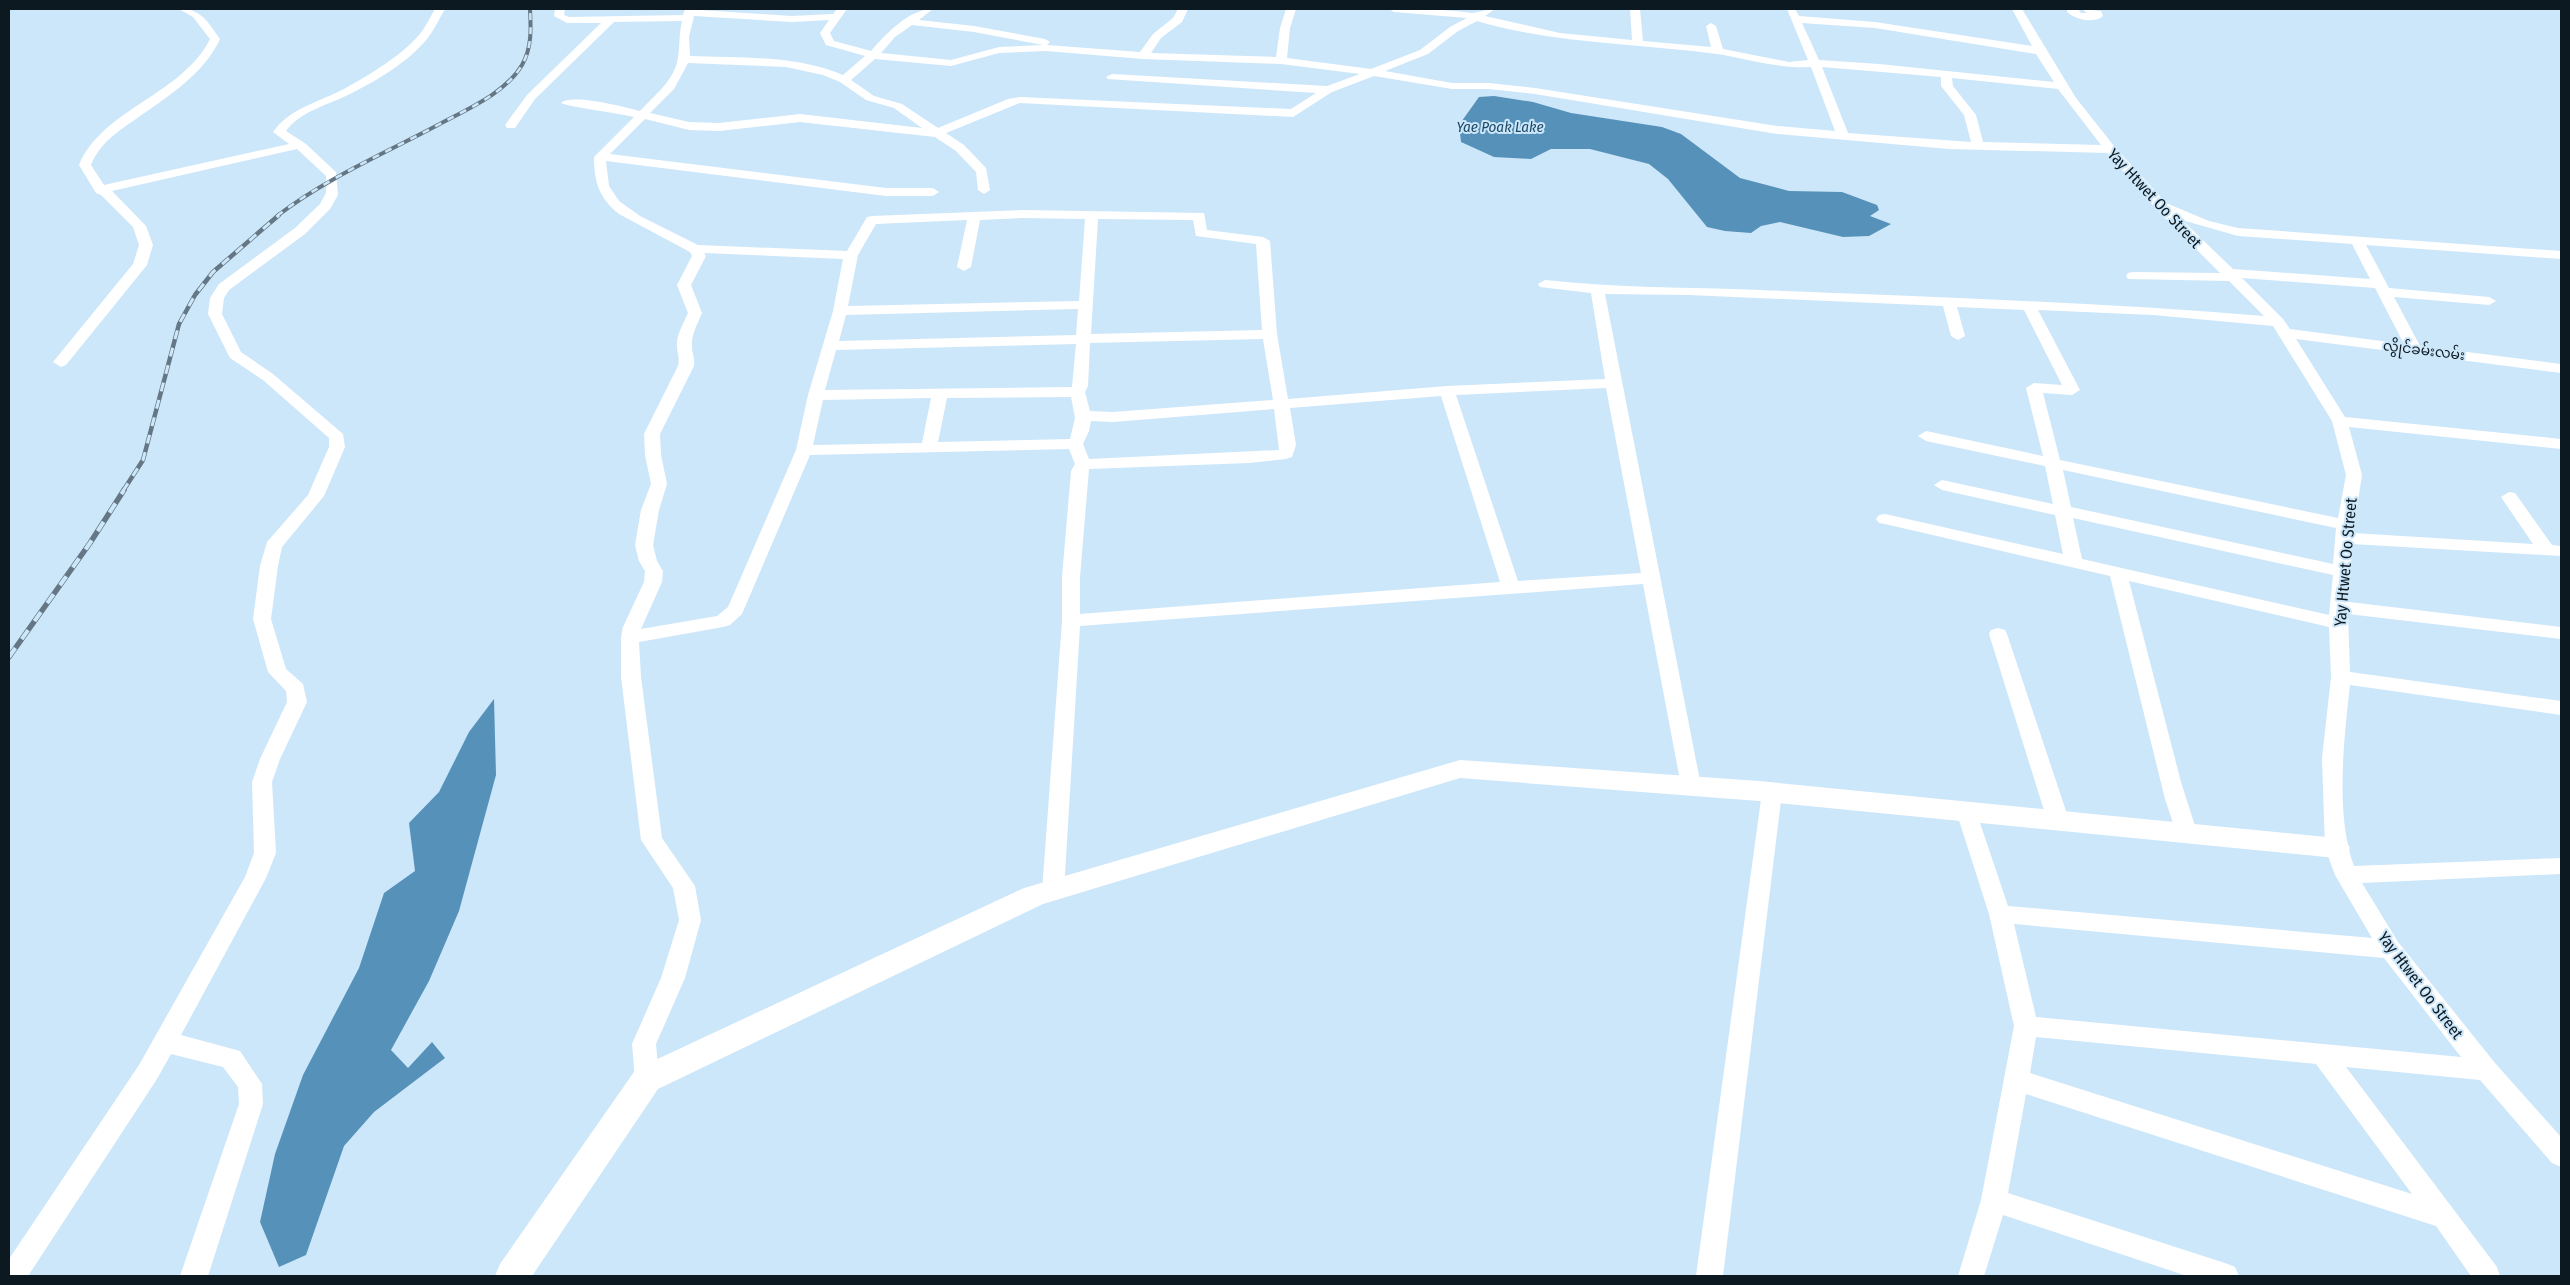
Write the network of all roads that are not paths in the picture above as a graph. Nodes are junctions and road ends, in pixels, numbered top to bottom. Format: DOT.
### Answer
graph roads {
  1 [pos="184,9"];
  2 [pos="440,9"];
  3 [pos="560,9"];
  4 [pos="928,9"];
  5 [pos="1183,9"];
  6 [pos="1291,9"];
  7 [pos="1394,9"];
  8 [pos="1490,9"];
  9 [pos="1636,9"];
  10 [pos="2017,9"];
  11 [pos="2073,9"];
  12 [pos="2087,9"];
  13 [pos="689,13"];
  14 [pos="839,13"];
  15 [pos="609,14"];
  16 [pos="1793,14"];
  17 [pos="1475,18"];
  18 [pos="910,22"];
  19 [pos="1711,26"];
  20 [pos="1638,43"];
  21 [pos="1046,48"];
  22 [pos="1718,51"];
  23 [pos="2040,51"];
  24 [pos="873,55"];
  25 [pos="1142,56"];
  26 [pos="684,59"];
  27 [pos="1281,61"];
  28 [pos="1816,63"];
  29 [pos="1370,73"];
  30 [pos="1946,74"];
  31 [pos="1112,77"];
  32 [pos="844,80"];
  33 [pos="2061,86"];
  34 [pos="1328,90"];
  35 [pos="567,103"];
  36 [pos="643,115"];
  37 [pos="511,124"];
  38 [pos="936,133"];
  39 [pos="1843,136"];
  40 [pos="299,146"];
  41 [pos="1978,146"];
  42 [pos="2110,150"];
  43 [pos="600,157"];
  44 [pos="101,190"];
  45 [pos="984,190"];
  46 [pos="933,192"];
  47 [pos="2161,206"];
  48 [pos="1092,216"];
  49 [pos="974,217"];
  50 [pos="2357,240"];
  51 [pos="695,249"];
  52 [pos="851,255"];
  53 [pos="2561,255"];
  54 [pos="964,267"];
  55 [pos="2228,275"];
  56 [pos="2133,276"];
  57 [pos="1545,284"];
  58 [pos="2382,288"];
  59 [pos="1598,290"];
  60 [pos="2489,301"];
  61 [pos="1949,302"];
  62 [pos="1084,305"];
  63 [pos="2029,306"];
  64 [pos="840,311"];
  65 [pos="2282,328"];
  66 [pos="1270,334"];
  67 [pos="1958,336"];
  68 [pos="1083,340"];
  69 [pos="831,346"];
  70 [pos="2414,348"];
  71 [pos="61,362"];
  72 [pos="2561,369"];
  73 [pos="1613,383"];
  74 [pos="1447,391"];
  75 [pos="1077,392"];
  76 [pos="940,393"];
  77 [pos="816,396"];
  78 [pos="1282,403"];
  79 [pos="1084,416"];
  80 [pos="2340,421"];
  81 [pos="1926,436"];
  82 [pos="1075,444"];
  83 [pos="2561,444"];
  84 [pos="929,447"];
  85 [pos="804,450"];
  86 [pos="2053,463"];
  87 [pos="1083,464"];
  88 [pos="1942,485"];
  89 [pos="2509,497"];
  90 [pos="2064,511"];
  91 [pos="1885,519"];
  92 [pos="2344,532"];
  93 [pos="2553,550"];
  94 [pos="2074,563"];
  95 [pos="2342,571"];
  96 [pos="2118,572"];
  97 [pos="1651,578"];
  98 [pos="1511,587"];
  99 [pos="2339,615"];
  100 [pos="1071,621"];
  101 [pos="2561,633"];
  102 [pos="1998,634"];
  103 [pos="630,637"];
  104 [pos="2341,677"];
  105 [pos="2561,708"];
  106 [pos="1691,786"];
  107 [pos="1772,792"];
  108 [pos="1966,811"];
  109 [pos="2058,820"];
  110 [pos="2186,832"];
  111 [pos="2336,848"];
  112 [pos="2561,866"];
  113 [pos="2346,875"];
  114 [pos="1053,890"];
  115 [pos="2000,914"];
  116 [pos="2390,949"];
  117 [pos="2026,1026"];
  118 [pos="165,1042"];
  119 [pos="2322,1054"];
  120 [pos="2486,1070"];
  121 [pos="647,1079"];
  122 [pos="2017,1080"];
  123 [pos="2561,1155"];
  124 [pos="1994,1200"];
  125 [pos="2445,1217"];
  126 [pos="13,1276"];
  127 [pos="194,1276"];
  128 [pos="512,1276"];
  129 [pos="1709,1276"];
  130 [pos="1971,1276"];
  131 [pos="2225,1276"];
  132 [pos="2487,1276"];
  1 -- 44 [label="street"];
  2 -- 40 [label="street"];
  3 -- 15 [label="street"];
  4 -- 18 [label="street"];
  5 -- 25 [label="street"];
  6 -- 27 [label="street"];
  7 -- 17 [label="street"];
  8 -- 17 [label="street"];
  9 -- 20 [label="street"];
  10 -- 23 [label="street, Yay Htwet Oo Street"];
  11 -- 12 [label="street"];
  13 -- 14 [label="street"];
  13 -- 15 [label="street"];
  13 -- 26 [label="street"];
  14 -- 24 [label="street"];
  15 -- 37 [label="street"];
  16 -- 23 [label="street"];
  16 -- 28 [label="street"];
  17 -- 20 [label="street"];
  17 -- 29 [label="street"];
  18 -- 21 [label="street"];
  18 -- 24 [label="street"];
  19 -- 22 [label="street"];
  20 -- 22 [label="street"];
  21 -- 24 [label="street"];
  21 -- 25 [label="street"];
  22 -- 28 [label="street"];
  23 -- 33 [label="street, Yay Htwet Oo Street"];
  24 -- 32 [label="street"];
  25 -- 27 [label="street"];
  26 -- 32 [label="street"];
  26 -- 36 [label="street"];
  27 -- 29 [label="street"];
  28 -- 30 [label="street"];
  28 -- 39 [label="street"];
  29 -- 34 [label="street"];
  29 -- 39 [label="street"];
  30 -- 33 [label="street"];
  30 -- 41 [label="street"];
  31 -- 34 [label="street"];
  32 -- 38 [label="street"];
  33 -- 42 [label="street, Yay Htwet Oo Street"];
  34 -- 38 [label="street"];
  35 -- 36 [label="street"];
  36 -- 38 [label="street"];
  36 -- 43 [label="street"];
  38 -- 45 [label="street"];
  39 -- 41 [label="street"];
  40 -- 44 [label="street"];
  40 -- 118 [label="street"];
  41 -- 42 [label="street"];
  42 -- 47 [label="street, Yay Htwet Oo Street"];
  43 -- 46 [label="street"];
  43 -- 51 [label="street"];
  44 -- 71 [label="street"];
  47 -- 50 [label="street"];
  47 -- 55 [label="street, Yay Htwet Oo Street"];
  48 -- 49 [label="street"];
  48 -- 62 [label="street"];
  48 -- 66 [label="street"];
  49 -- 52 [label="street"];
  49 -- 54 [label="street"];
  50 -- 53 [label="street"];
  50 -- 58 [label="street"];
  51 -- 52 [label="street"];
  51 -- 103 [label="street"];
  52 -- 64 [label="street"];
  55 -- 56 [label="street"];
  55 -- 58 [label="street"];
  55 -- 65 [label="street, Yay Htwet Oo Street"];
  57 -- 59 [label="street, လွိုင်ခမ်းလမ်း"];
  58 -- 60 [label="street"];
  58 -- 70 [label="street"];
  59 -- 61 [label="street, လွိုင်ခမ်းလမ်း"];
  59 -- 73 [label="street"];
  61 -- 63 [label="street, လွိုင်ခမ်းလမ်း"];
  61 -- 67 [label="street"];
  62 -- 64 [label="street"];
  62 -- 68 [label="street"];
  63 -- 65 [label="street, လွိုင်ခမ်းလမ်း"];
  63 -- 86 [label="street"];
  64 -- 69 [label="street"];
  65 -- 70 [label="street, လွိုင်ခမ်းလမ်း"];
  65 -- 80 [label="street, Yay Htwet Oo Street"];
  66 -- 68 [label="street"];
  66 -- 78 [label="street"];
  68 -- 69 [label="street"];
  68 -- 75 [label="street"];
  69 -- 77 [label="street"];
  70 -- 72 [label="street, လွိုင်ခမ်းလမ်း"];
  73 -- 74 [label="street"];
  73 -- 97 [label="street"];
  74 -- 78 [label="street"];
  74 -- 98 [label="street"];
  75 -- 76 [label="street"];
  75 -- 79 [label="street"];
  76 -- 77 [label="street"];
  76 -- 84 [label="street"];
  77 -- 85 [label="street"];
  78 -- 79 [label="street"];
  78 -- 87 [label="street"];
  79 -- 82 [label="street"];
  80 -- 83 [label="street"];
  80 -- 92 [label="street, Yay Htwet Oo Street"];
  81 -- 86 [label="street"];
  82 -- 84 [label="street"];
  82 -- 87 [label="street"];
  84 -- 85 [label="street"];
  85 -- 103 [label="street"];
  86 -- 90 [label="street"];
  86 -- 92 [label="street"];
  87 -- 100 [label="street"];
  88 -- 90 [label="street"];
  89 -- 93 [label="street"];
  90 -- 94 [label="street"];
  90 -- 95 [label="street"];
  91 -- 94 [label="street"];
  92 -- 93 [label="street"];
  92 -- 95 [label="street, Yay Htwet Oo Street"];
  94 -- 96 [label="street"];
  95 -- 99 [label="street, Yay Htwet Oo Street"];
  96 -- 99 [label="street"];
  96 -- 110 [label="street"];
  97 -- 98 [label="street"];
  97 -- 106 [label="street"];
  98 -- 100 [label="street"];
  99 -- 101 [label="street"];
  99 -- 104 [label="street, Yay Htwet Oo Street"];
  100 -- 114 [label="street"];
  102 -- 109 [label="street"];
  103 -- 121 [label="street"];
  104 -- 105 [label="street"];
  104 -- 111 [label="street, Yay Htwet Oo Street"];
  106 -- 107 [label="street"];
  106 -- 114 [label="street"];
  107 -- 108 [label="street"];
  107 -- 129 [label="street"];
  108 -- 109 [label="street"];
  108 -- 115 [label="street"];
  109 -- 110 [label="street"];
  110 -- 111 [label="street"];
  111 -- 113 [label="street, Yay Htwet Oo Street"];
  112 -- 113 [label="street"];
  113 -- 116 [label="street, Yay Htwet Oo Street"];
  114 -- 121 [label="street"];
  115 -- 116 [label="street"];
  115 -- 117 [label="street"];
  116 -- 120 [label="street, Yay Htwet Oo Street"];
  117 -- 119 [label="street"];
  117 -- 122 [label="street"];
  118 -- 126 [label="street"];
  118 -- 127 [label="street"];
  119 -- 120 [label="street"];
  119 -- 125 [label="street"];
  120 -- 123 [label="street, Yay Htwet Oo Street"];
  121 -- 128 [label="street"];
  122 -- 124 [label="street"];
  122 -- 125 [label="street"];
  124 -- 130 [label="street"];
  124 -- 131 [label="street"];
  125 -- 132 [label="street"];
}
